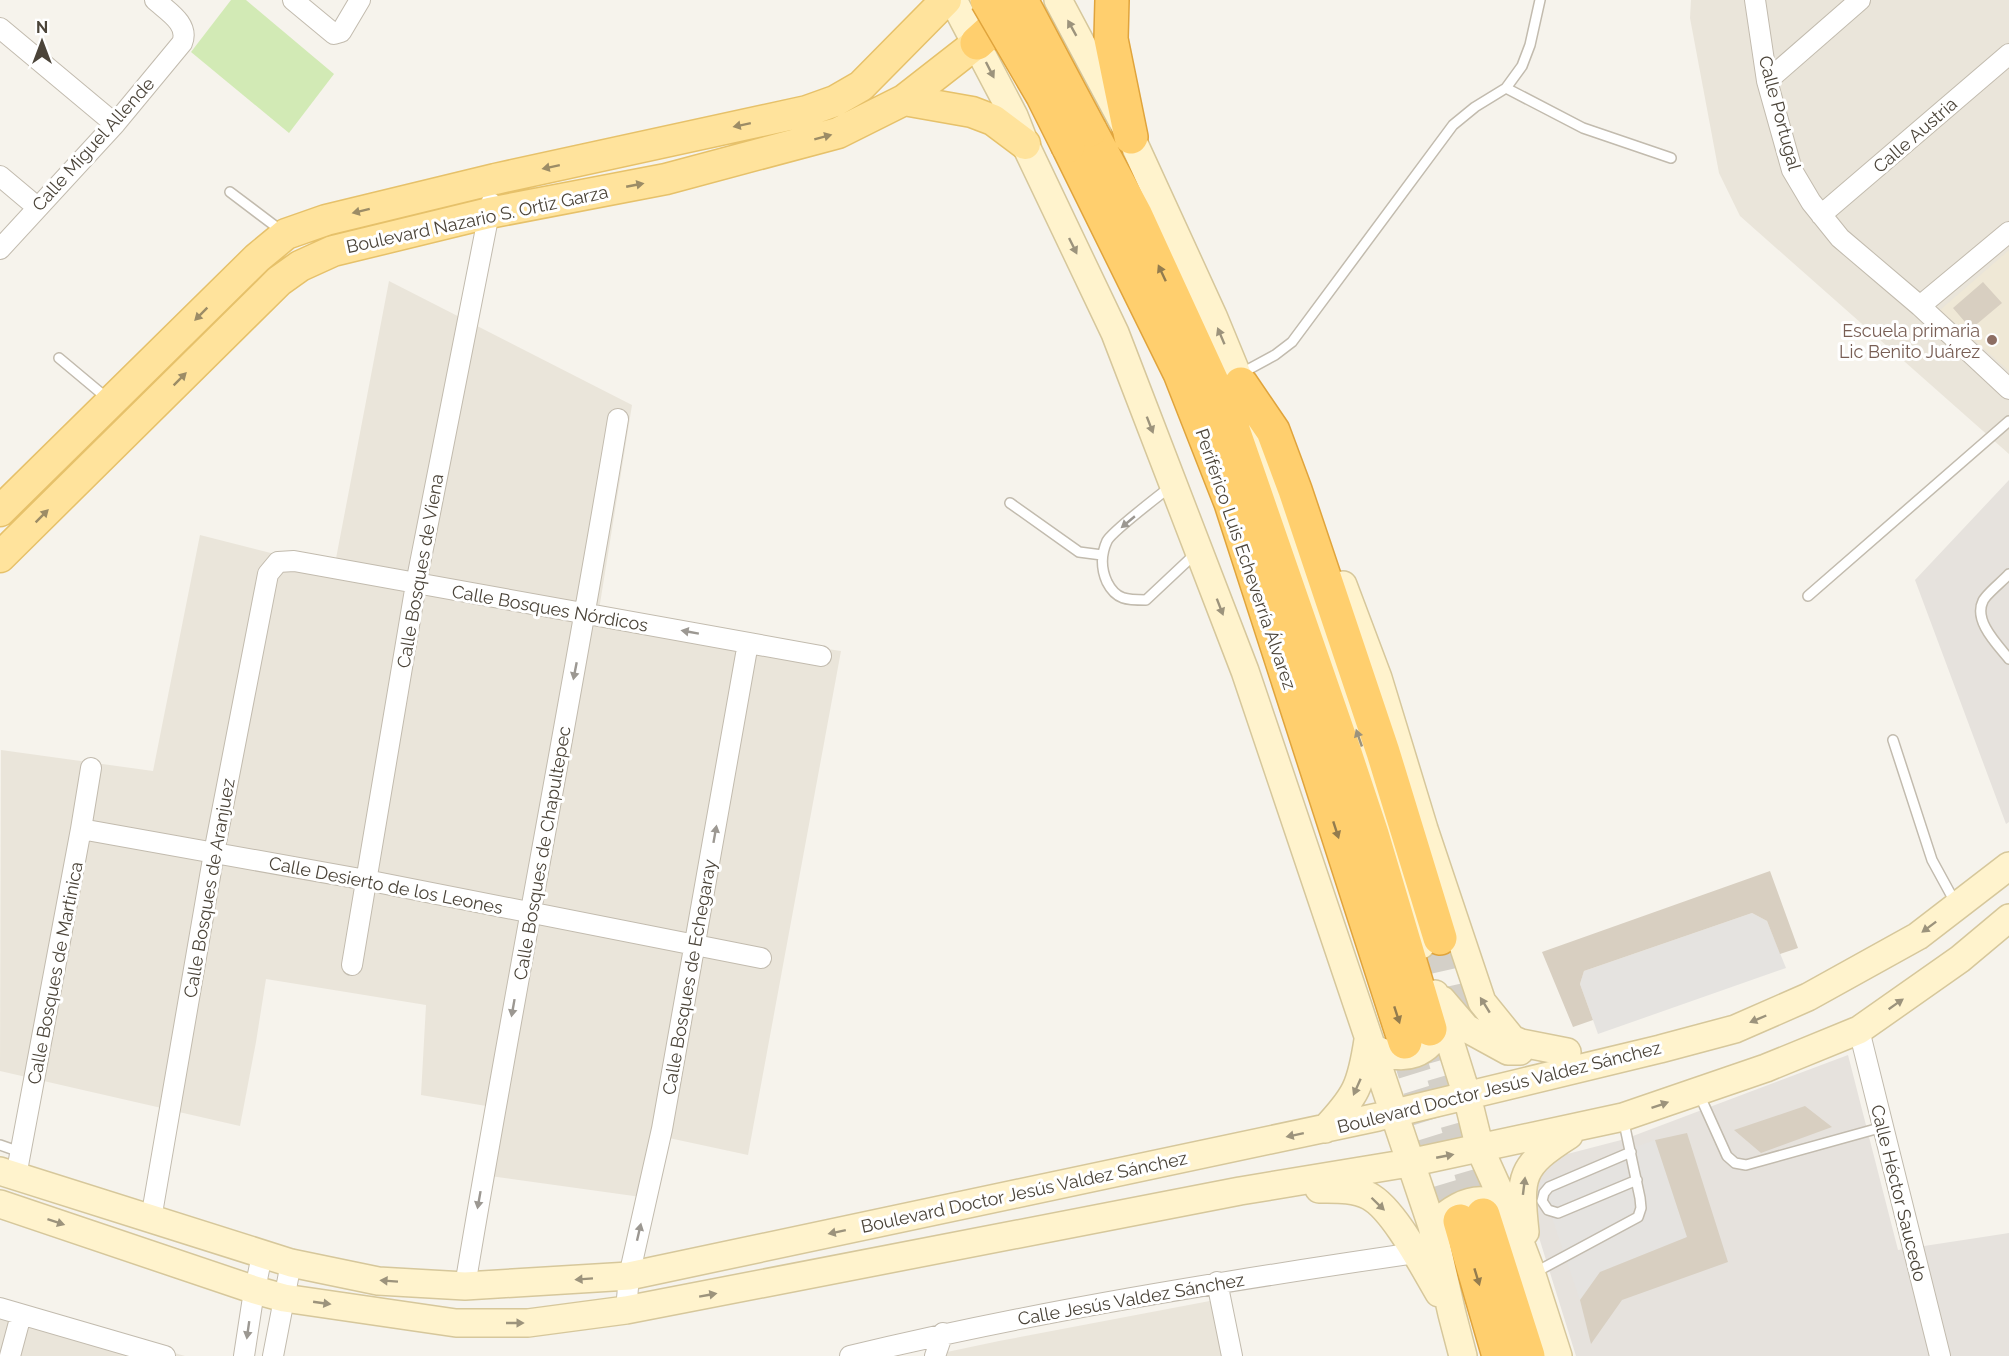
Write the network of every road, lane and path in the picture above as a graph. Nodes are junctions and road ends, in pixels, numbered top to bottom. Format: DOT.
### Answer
graph roads {
  1 [pos="156,0"];
  2 [pos="293,0"];
  3 [pos="360,0"];
  4 [pos="913,0"];
  5 [pos="946,0"];
  6 [pos="953,0"];
  7 [pos="987,0"];
  8 [pos="1023,0"];
  9 [pos="1058,0"];
  10 [pos="1112,0"];
  11 [pos="1540,0"];
  12 [pos="1755,0"];
  13 [pos="1860,0"];
  14 [pos="0,28"];
  15 [pos="977,44"];
  16 [pos="2009,54"];
  17 [pos="889,58"];
  18 [pos="1098,73"];
  19 [pos="1767,81"];
  20 [pos="1506,88"];
  21 [pos="904,100"];
  22 [pos="1028,115"];
  23 [pos="115,124"];
  24 [pos="1131,137"];
  25 [pos="1079,138"];
  26 [pos="1025,144"];
  27 [pos="1671,158"];
  28 [pos="0,176"];
  29 [pos="495,179"];
  30 [pos="230,192"];
  31 [pos="37,207"];
  32 [pos="489,213"];
  33 [pos="1821,215"];
  34 [pos="2009,232"];
  35 [pos="286,234"];
  36 [pos="0,249"];
  37 [pos="1920,306"];
  38 [pos="59,358"];
  39 [pos="1239,379"];
  40 [pos="2009,389"];
  41 [pos="112,403"];
  42 [pos="618,419"];
  43 [pos="1230,421"];
  44 [pos="2009,421"];
  45 [pos="1277,441"];
  46 [pos="1173,484"];
  47 [pos="1010,503"];
  48 [pos="0,511"];
  49 [pos="3,550"];
  50 [pos="1199,551"];
  51 [pos="1102,555"];
  52 [pos="278,562"];
  53 [pos="2009,574"];
  54 [pos="416,584"];
  55 [pos="1808,596"];
  56 [pos="586,614"];
  57 [pos="1316,614"];
  58 [pos="748,643"];
  59 [pos="821,656"];
  60 [pos="2009,659"];
  61 [pos="1893,740"];
  62 [pos="91,768"];
  63 [pos="1318,774"];
  64 [pos="81,829"];
  65 [pos="214,853"];
  66 [pos="2009,866"];
  67 [pos="366,880"];
  68 [pos="1957,906"];
  69 [pos="530,912"];
  70 [pos="2009,918"];
  71 [pos="1440,938"];
  72 [pos="696,945"];
  73 [pos="761,958"];
  74 [pos="352,965"];
  75 [pos="1434,990"];
  76 [pos="1859,1030"];
  77 [pos="1426,1031"];
  78 [pos="1371,1042"];
  79 [pos="1660,1049"];
  80 [pos="1567,1052"];
  81 [pos="1698,1092"];
  82 [pos="1467,1096"];
  83 [pos="1393,1114"];
  84 [pos="1623,1118"];
  85 [pos="1584,1126"];
  86 [pos="1883,1127"];
  87 [pos="1325,1129"];
  88 [pos="0,1145"];
  89 [pos="1480,1149"];
  90 [pos="1630,1152"];
  91 [pos="1409,1163"];
  92 [pos="12,1167"];
  93 [pos="1637,1180"];
  94 [pos="1240,1191"];
  95 [pos="0,1204"];
  96 [pos="1476,1217"];
  97 [pos="151,1219"];
  98 [pos="1415,1253"];
  99 [pos="262,1255"];
  100 [pos="291,1263"];
  101 [pos="1521,1272"];
  102 [pos="629,1276"];
  103 [pos="1217,1282"];
  104 [pos="465,1286"];
  105 [pos="255,1290"];
  106 [pos="284,1298"];
  107 [pos="0,1308"];
  108 [pos="626,1310"];
  109 [pos="1452,1314"];
  110 [pos="21,1315"];
  111 [pos="944,1333"];
  112 [pos="10,1356"];
  113 [pos="165,1356"];
  114 [pos="244,1356"];
  115 [pos="273,1356"];
  116 [pos="850,1356"];
  117 [pos="935,1356"];
  118 [pos="1232,1356"];
  119 [pos="1463,1356"];
  120 [pos="1499,1356"];
  121 [pos="1528,1356"];
  122 [pos="1558,1356"];
  123 [pos="1940,1356"];
  1 -- 23 [label="street, Calle Miguel Allende"];
  2 -- 3 [label="street"];
  4 -- 17 [label="main road"];
  5 -- 17 [label="main road, Boulevard Nazario S. Ortiz Garza"];
  6 -- 15 [label="main road"];
  7 -- 25 [label="highway, Periférico Luis Echeverría Álvarez, bridge"];
  8 -- 15 [label="highway, Boulevard Nazario S. Ortiz Garza"];
  8 -- 25 [label="highway, Periférico Luis Echeverría Álvarez, bridge"];
  18 -- 9 [label="main road, one-way"];
  10 -- 24 [label="highway"];
  11 -- 20 [label="lane"];
  12 -- 19 [label="street, Calle Portugal"];
  13 -- 19 [label="street"];
  14 -- 23 [label="street"];
  15 -- 21 [label="main road, Boulevard Nazario S. Ortiz Garza"];
  15 -- 22 [label="main road, one-way"];
  16 -- 33 [label="street, Calle Austria"];
  17 -- 29 [label="main road, Boulevard Nazario S. Ortiz Garza, one-way"];
  18 -- 22 [label="main road"];
  18 -- 24 [label="main road"];
  19 -- 33 [label="street, Calle Portugal"];
  20 -- 27 [label="lane"];
  20 -- 39 [label="lane"];
  21 -- 26 [label="main road"];
  32 -- 21 [label="main road, Boulevard Nazario S. Ortiz Garza, one-way"];
  22 -- 26 [label="main road"];
  22 -- 63 [label="highway"];
  23 -- 31 [label="street, Calle Miguel Allende"];
  39 -- 24 [label="main road, one-way"];
  43 -- 25 [label="highway, Periférico Luis Echeverría Álvarez, one-way"];
  25 -- 63 [label="highway, Periférico Luis Echeverría Álvarez"];
  26 -- 46 [label="main road, one-way"];
  28 -- 31 [label="street"];
  29 -- 32 [label="street, Calle Bosques de Viena"];
  29 -- 35 [label="main road, Boulevard Nazario S. Ortiz Garza, one-way"];
  30 -- 35 [label="lane"];
  31 -- 36 [label="street, Calle Miguel Allende"];
  49 -- 32 [label="main road, Boulevard Nazario S. Ortiz Garza, one-way"];
  32 -- 54 [label="street, Calle Bosques de Viena"];
  33 -- 37 [label="street, Calle Portugal"];
  34 -- 37 [label="street"];
  35 -- 41 [label="main road, Boulevard Nazario S. Ortiz Garza, one-way"];
  37 -- 40 [label="street, Calle Portugal"];
  38 -- 41 [label="lane"];
  39 -- 45 [label="highway"];
  39 -- 57 [label="main road"];
  41 -- 48 [label="main road, Boulevard Nazario S. Ortiz Garza"];
  42 -- 56 [label="street, Calle Bosques de Chapultepec"];
  43 -- 57 [label="highway"];
  43 -- 77 [label="highway, Periférico Luis Echeverría Álvarez"];
  44 -- 55 [label="lane"];
  45 -- 71 [label="highway"];
  80 -- 45 [label="main road, one-way"];
  46 -- 50 [label="main road"];
  46 -- 51 [label="lane, one-way"];
  47 -- 51 [label="lane"];
  50 -- 51 [label="lane"];
  50 -- 78 [label="main road, one-way"];
  52 -- 54 [label="street, Calle Bosques Nórdicos"];
  52 -- 65 [label="street, Calle Bosques de Aranjuez"];
  53 -- 60 [label="lane"];
  54 -- 56 [label="street, Calle Bosques Nórdicos"];
  54 -- 67 [label="street, Calle Bosques de Viena"];
  58 -- 56 [label="street, Calle Bosques Nórdicos, one-way"];
  56 -- 69 [label="street, Calle Bosques de Chapultepec, one-way"];
  75 -- 57 [label="main road, one-way"];
  58 -- 59 [label="street, Calle Bosques Nórdicos"];
  72 -- 58 [label="street, Calle Bosques de Echegaray, one-way"];
  61 -- 68 [label="lane"];
  62 -- 64 [label="street, Calle Bosques de Martinica"];
  63 -- 77 [label="highway, Periférico Luis Echeverría Álvarez, one-way"];
  64 -- 65 [label="street, Calle Desierto de los Leones"];
  64 -- 92 [label="street, Calle Bosques de Martinica"];
  65 -- 67 [label="street, Calle Desierto de los Leones"];
  65 -- 97 [label="street, Calle Bosques de Aranjuez"];
  66 -- 68 [label="main road, Boulevard Doctor Jesús Valdez Sánchez"];
  67 -- 69 [label="street, Calle Desierto de los Leones"];
  67 -- 74 [label="street, Calle Bosques de Viena"];
  68 -- 79 [label="main road, Boulevard Doctor Jesús Valdez Sánchez, one-way"];
  69 -- 72 [label="street, Calle Desierto de los Leones"];
  69 -- 104 [label="street, Calle Bosques de Chapultepec, one-way"];
  76 -- 70 [label="main road, one-way"];
  72 -- 73 [label="street, Calle Desierto de los Leones"];
  102 -- 72 [label="street, Calle Bosques de Echegaray, one-way"];
  75 -- 77 [label="main road"];
  75 -- 80 [label="main road"];
  76 -- 81 [label="main road"];
  76 -- 86 [label="street, Calle Héctor Saucedo"];
  77 -- 78 [label="main road"];
  77 -- 82 [label="main road"];
  78 -- 83 [label="main road"];
  78 -- 87 [label="main road, one-way"];
  79 -- 80 [label="main road"];
  79 -- 82 [label="main road, Boulevard Doctor Jesús Valdez Sánchez"];
  84 -- 81 [label="main road, one-way"];
  81 -- 86 [label="lane"];
  82 -- 83 [label="main road, Boulevard Doctor Jesús Valdez Sánchez"];
  82 -- 89 [label="main road"];
  83 -- 87 [label="main road, Boulevard Doctor Jesús Valdez Sánchez"];
  83 -- 91 [label="main road"];
  84 -- 85 [label="main road"];
  84 -- 90 [label="lane"];
  85 -- 89 [label="main road"];
  101 -- 85 [label="main road, one-way"];
  86 -- 123 [label="street, Calle Héctor Saucedo"];
  87 -- 102 [label="main road, Boulevard Doctor Jesús Valdez Sánchez, one-way"];
  88 -- 92 [label="lane"];
  91 -- 89 [label="main road, one-way"];
  89 -- 96 [label="main road"];
  90 -- 93 [label="lane"];
  90 -- 93 [label="lane"];
  91 -- 94 [label="main road"];
  91 -- 96 [label="main road"];
  92 -- 97 [label="main road, Boulevard Doctor Jesús Valdez Sánchez"];
  93 -- 101 [label="lane"];
  94 -- 98 [label="main road, one-way"];
  108 -- 94 [label="main road, one-way"];
  95 -- 105 [label="main road, one-way"];
  96 -- 101 [label="highway"];
  96 -- 109 [label="main road"];
  96 -- 120 [label="highway, one-way"];
  97 -- 99 [label="main road, Boulevard Doctor Jesús Valdez Sánchez"];
  98 -- 103 [label="street, Calle Jesús Valdez Sánchez"];
  98 -- 109 [label="main road"];
  99 -- 100 [label="main road, Boulevard Doctor Jesús Valdez Sánchez"];
  99 -- 105 [label="street"];
  104 -- 100 [label="main road, Boulevard Doctor Jesús Valdez Sánchez, one-way"];
  100 -- 106 [label="street"];
  101 -- 121 [label="highway"];
  101 -- 122 [label="main road"];
  102 -- 104 [label="main road, Boulevard Doctor Jesús Valdez Sánchez, one-way"];
  102 -- 108 [label="street, Calle Bosques de Echegaray"];
  103 -- 111 [label="street, Calle Jesús Valdez Sánchez"];
  103 -- 118 [label="street"];
  105 -- 106 [label="main road"];
  105 -- 114 [label="street, one-way"];
  106 -- 108 [label="main road, one-way"];
  106 -- 115 [label="street"];
  107 -- 110 [label="street"];
  109 -- 119 [label="main road"];
  110 -- 112 [label="street"];
  110 -- 113 [label="street"];
  111 -- 116 [label="street, Calle Jesús Valdez Sánchez"];
  111 -- 117 [label="street"];
}
